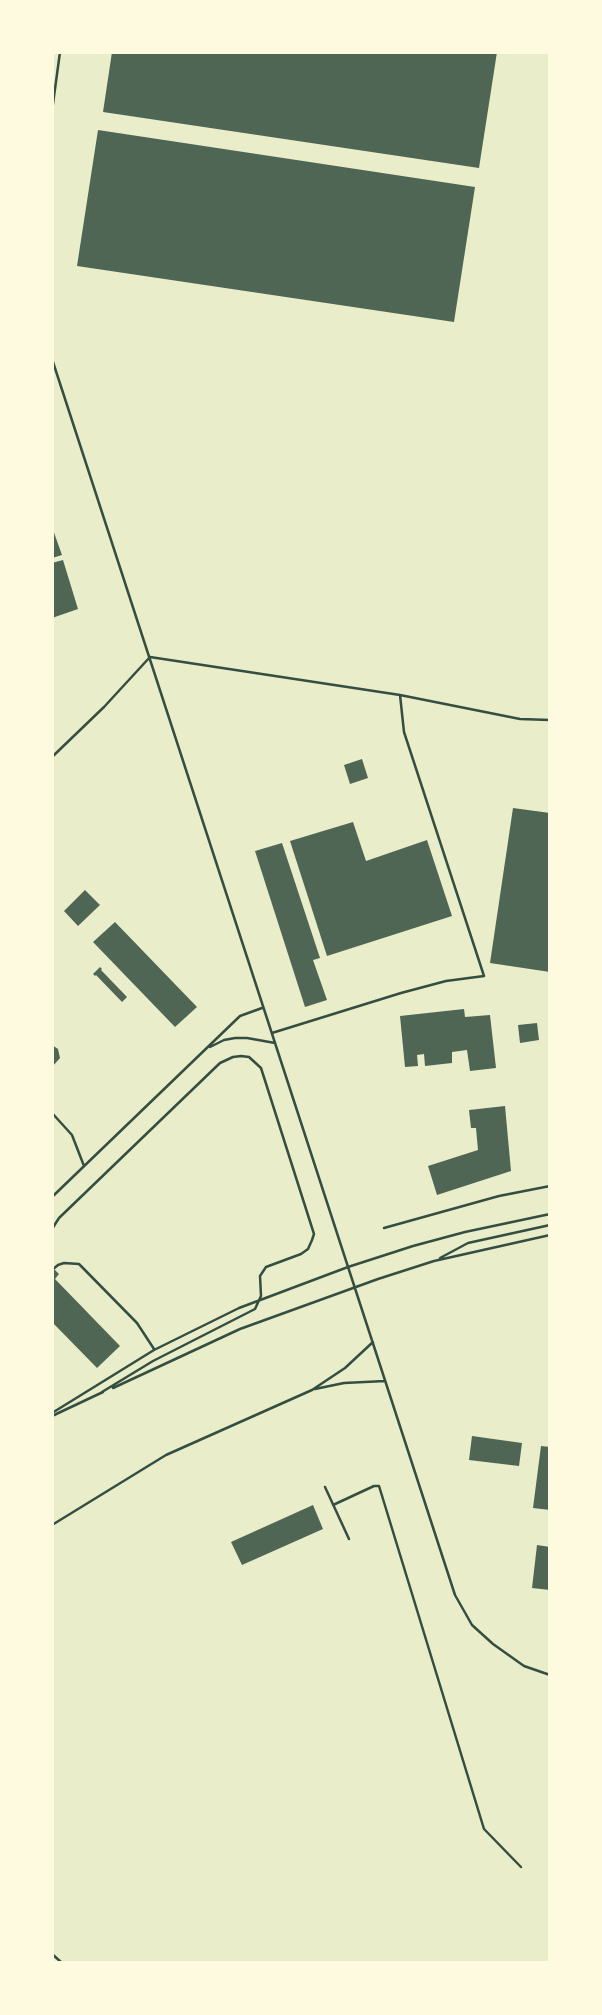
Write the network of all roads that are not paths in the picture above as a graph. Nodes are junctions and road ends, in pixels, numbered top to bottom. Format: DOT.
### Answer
graph roads {
  1 [pos="60,52"];
  2 [pos="52,111"];
  3 [pos="52,359"];
  4 [pos="150,657"];
  5 [pos="400,695"];
  6 [pos="550,720"];
  7 [pos="52,757"];
  8 [pos="263,1007"];
  9 [pos="272,1033"];
  10 [pos="275,1043"];
  11 [pos="207,1048"];
  12 [pos="52,1113"];
  13 [pos="84,1167"];
  14 [pos="550,1186"];
  15 [pos="52,1197"];
  16 [pos="550,1214"];
  17 [pos="550,1225"];
  18 [pos="384,1228"];
  19 [pos="52,1229"];
  20 [pos="550,1235"];
  21 [pos="434,1261"];
  22 [pos="348,1267"];
  23 [pos="52,1270"];
  24 [pos="355,1287"];
  25 [pos="260,1300"];
  26 [pos="373,1342"];
  27 [pos="154,1350"];
  28 [pos="385,1381"];
  29 [pos="312,1390"];
  30 [pos="102,1392"];
  31 [pos="52,1414"];
  32 [pos="52,1525"];
  33 [pos="550,1675"];
  34 [pos="52,1954"];
  35 [pos="61,1962"];
  1 -- 2 [label="lane"];
  3 -- 4 [label="lane"];
  4 -- 5 [label="lane"];
  4 -- 7 [label="lane"];
  4 -- 8 [label="lane"];
  5 -- 6 [label="lane"];
  5 -- 9 [label="lane"];
  8 -- 9 [label="lane"];
  8 -- 11 [label="lane"];
  9 -- 10 [label="lane"];
  10 -- 11 [label="lane"];
  10 -- 22 [label="lane"];
  11 -- 13 [label="lane"];
  12 -- 13 [label="lane"];
  13 -- 15 [label="lane"];
  14 -- 18 [label="lane"];
  16 -- 22 [label="lane"];
  17 -- 21 [label="lane"];
  19 -- 25 [label="lane"];
  20 -- 21 [label="lane"];
  21 -- 24 [label="lane"];
  22 -- 24 [label="lane"];
  22 -- 25 [label="lane"];
  23 -- 27 [label="lane"];
  24 -- 26 [label="lane"];
  24 -- 30 [label="lane"];
  25 -- 27 [label="lane"];
  25 -- 30 [label="lane"];
  26 -- 28 [label="lane"];
  26 -- 29 [label="lane"];
  27 -- 31 [label="lane"];
  28 -- 29 [label="lane"];
  28 -- 33 [label="lane"];
  29 -- 32 [label="lane"];
  30 -- 31 [label="lane"];
  34 -- 35 [label="lane"];
}
